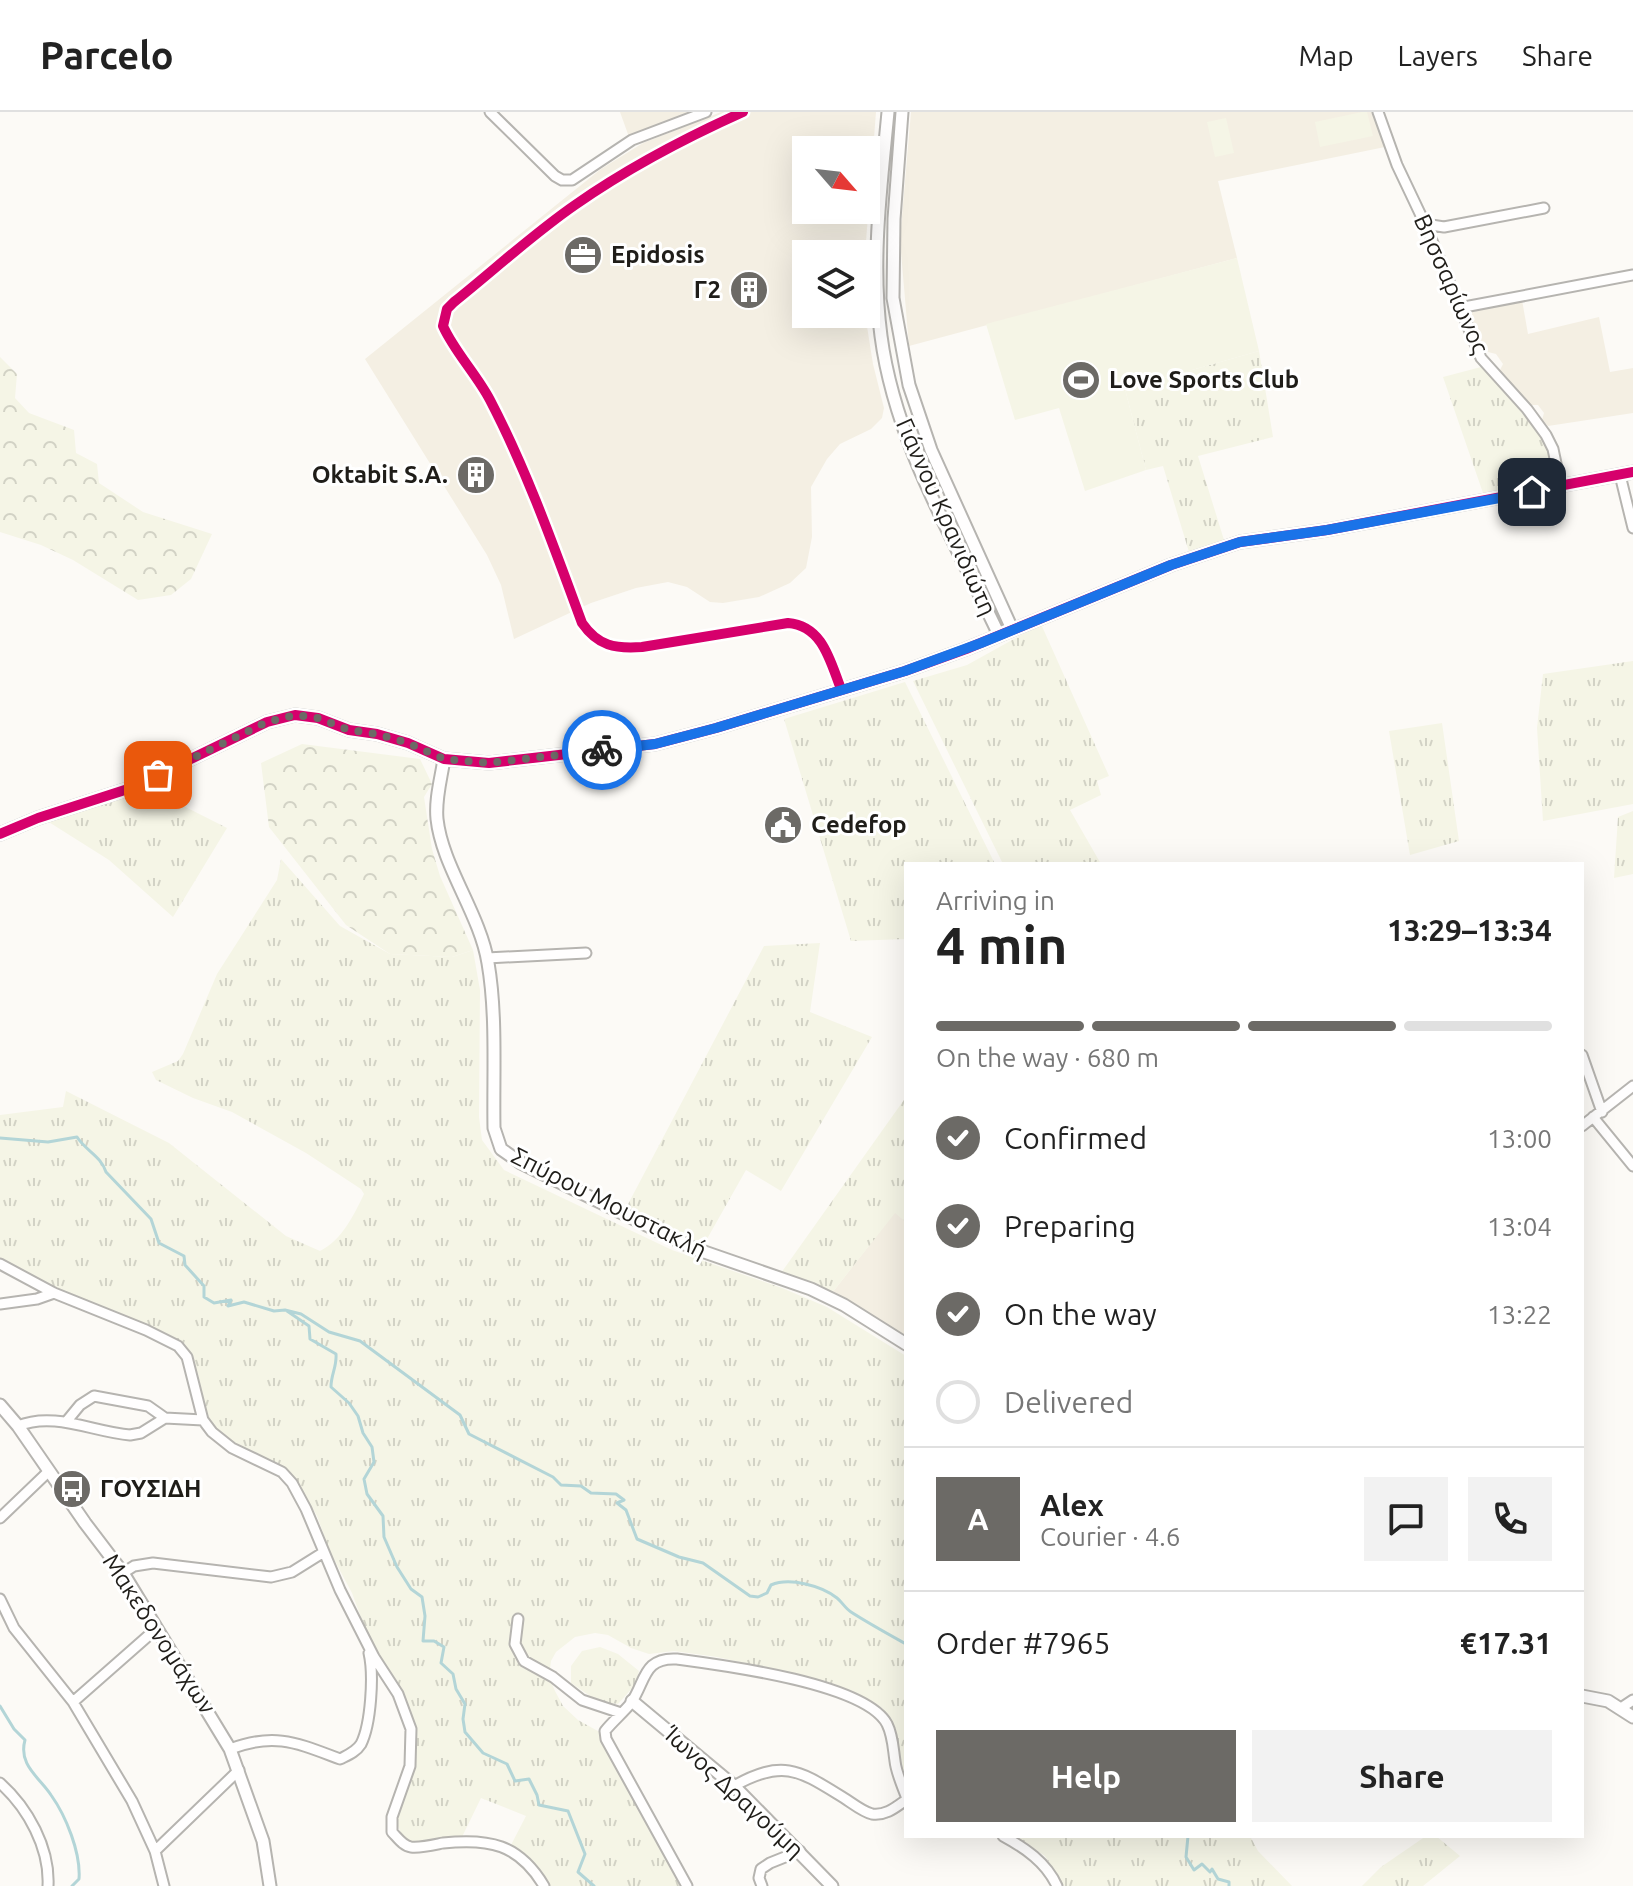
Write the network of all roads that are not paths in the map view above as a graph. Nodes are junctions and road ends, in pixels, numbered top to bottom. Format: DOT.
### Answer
graph roads {
  1 [pos="490,112"];
  2 [pos="706,112"];
  3 [pos="743,112"];
  4 [pos="888,112"];
  5 [pos="902,112"];
  6 [pos="1378,112"];
  7 [pos="1544,208"];
  8 [pos="1425,224"];
  9 [pos="1633,275"];
  10 [pos="1459,308"];
  11 [pos="1633,472"];
  12 [pos="1620,475"];
  13 [pos="1561,487"];
  14 [pos="1633,528"];
  15 [pos="1012,629"];
  16 [pos="999,635"];
  17 [pos="841,689"];
  18 [pos="444,759"];
  19 [pos="0,834"];
  20 [pos="586,953"];
  21 [pos="487,958"];
  22 [pos="1584,1062"];
  23 [pos="1633,1086"];
  24 [pos="1598,1114"];
  25 [pos="1584,1124"];
  26 [pos="1633,1166"];
  27 [pos="0,1264"];
  28 [pos="54,1293"];
  29 [pos="0,1304"];
  30 [pos="904,1343"];
  31 [pos="0,1405"];
  32 [pos="165,1418"];
  33 [pos="203,1420"];
  34 [pos="66,1422"];
  35 [pos="18,1426"];
  36 [pos="48,1472"];
  37 [pos="0,1518"];
  38 [pos="324,1552"];
  39 [pos="123,1573"];
  40 [pos="0,1599"];
  41 [pos="518,1619"];
  42 [pos="156,1629"];
  43 [pos="366,1638"];
  44 [pos="1584,1696"];
  45 [pos="1633,1700"];
  46 [pos="632,1701"];
  47 [pos="73,1702"];
  48 [pos="1621,1708"];
  49 [pos="621,1713"];
  50 [pos="1633,1717"];
  51 [pos="230,1749"];
  52 [pos="239,1770"];
  53 [pos="0,1783"];
  54 [pos="734,1786"];
  55 [pos="904,1792"];
  56 [pos="904,1800"];
  57 [pos="1006,1838"];
  58 [pos="155,1851"];
  59 [pos="800,1851"];
  60 [pos="48,1886"];
  61 [pos="164,1886"];
  62 [pos="270,1886"];
  63 [pos="544,1886"];
  64 [pos="687,1886"];
  65 [pos="762,1886"];
  66 [pos="832,1886"];
  67 [pos="1057,1886"];
  1 -- 2 [label="street"];
  3 -- 17 [label="street"];
  4 -- 16 [label="street, Γιάννου Κρανιδιώτη"];
  5 -- 15 [label="street, Γιάννου Κρανιδιώτη"];
  6 -- 8 [label="street, Βησσαρίωνος"];
  7 -- 8 [label="street"];
  8 -- 10 [label="street, Βησσαρίωνος"];
  9 -- 10 [label="street"];
  10 -- 13 [label="street, Βησσαρίωνος"];
  11 -- 12 [label="street"];
  12 -- 13 [label="street"];
  12 -- 14 [label="street"];
  13 -- 15 [label="street"];
  15 -- 16 [label="street"];
  16 -- 17 [label="street"];
  17 -- 18 [label="street"];
  18 -- 19 [label="street"];
  18 -- 21 [label="street, Σπύρου Μουστακλή"];
  20 -- 21 [label="street"];
  21 -- 30 [label="street, Σπύρου Μουστακλή"];
  22 -- 24 [label="street"];
  23 -- 24 [label="street"];
  24 -- 25 [label="street"];
  24 -- 26 [label="street"];
  27 -- 28 [label="street"];
  28 -- 29 [label="street"];
  28 -- 33 [label="street"];
  31 -- 35 [label="street, Μακεδονομάχων"];
  32 -- 33 [label="street"];
  32 -- 34 [label="street"];
  32 -- 34 [label="street"];
  33 -- 38 [label="street"];
  34 -- 35 [label="street"];
  35 -- 36 [label="street, Μακεδονομάχων"];
  36 -- 37 [label="street"];
  36 -- 39 [label="street, Μακεδονομάχων"];
  38 -- 39 [label="street"];
  38 -- 43 [label="street"];
  39 -- 42 [label="street, Μακεδονομάχων"];
  40 -- 47 [label="street"];
  41 -- 49 [label="street"];
  42 -- 47 [label="street"];
  42 -- 51 [label="street, Μακεδονομάχων"];
  43 -- 51 [label="street"];
  43 -- 63 [label="street"];
  44 -- 48 [label="street"];
  45 -- 48 [label="street"];
  46 -- 49 [label="street"];
  46 -- 54 [label="street, Ίωνος Δραγούμη"];
  46 -- 55 [label="street"];
  47 -- 58 [label="street"];
  48 -- 50 [label="street"];
  49 -- 64 [label="street"];
  51 -- 52 [label="street, Μακεδονομάχων"];
  52 -- 58 [label="street"];
  52 -- 62 [label="street, Μακεδονομάχων"];
  53 -- 60 [label="street"];
  54 -- 56 [label="street"];
  54 -- 59 [label="street, Ίωνος Δραγούμη"];
  57 -- 67 [label="street"];
  58 -- 61 [label="street"];
  59 -- 65 [label="street"];
  59 -- 66 [label="street, Ίωνος Δραγούμη"];
}
